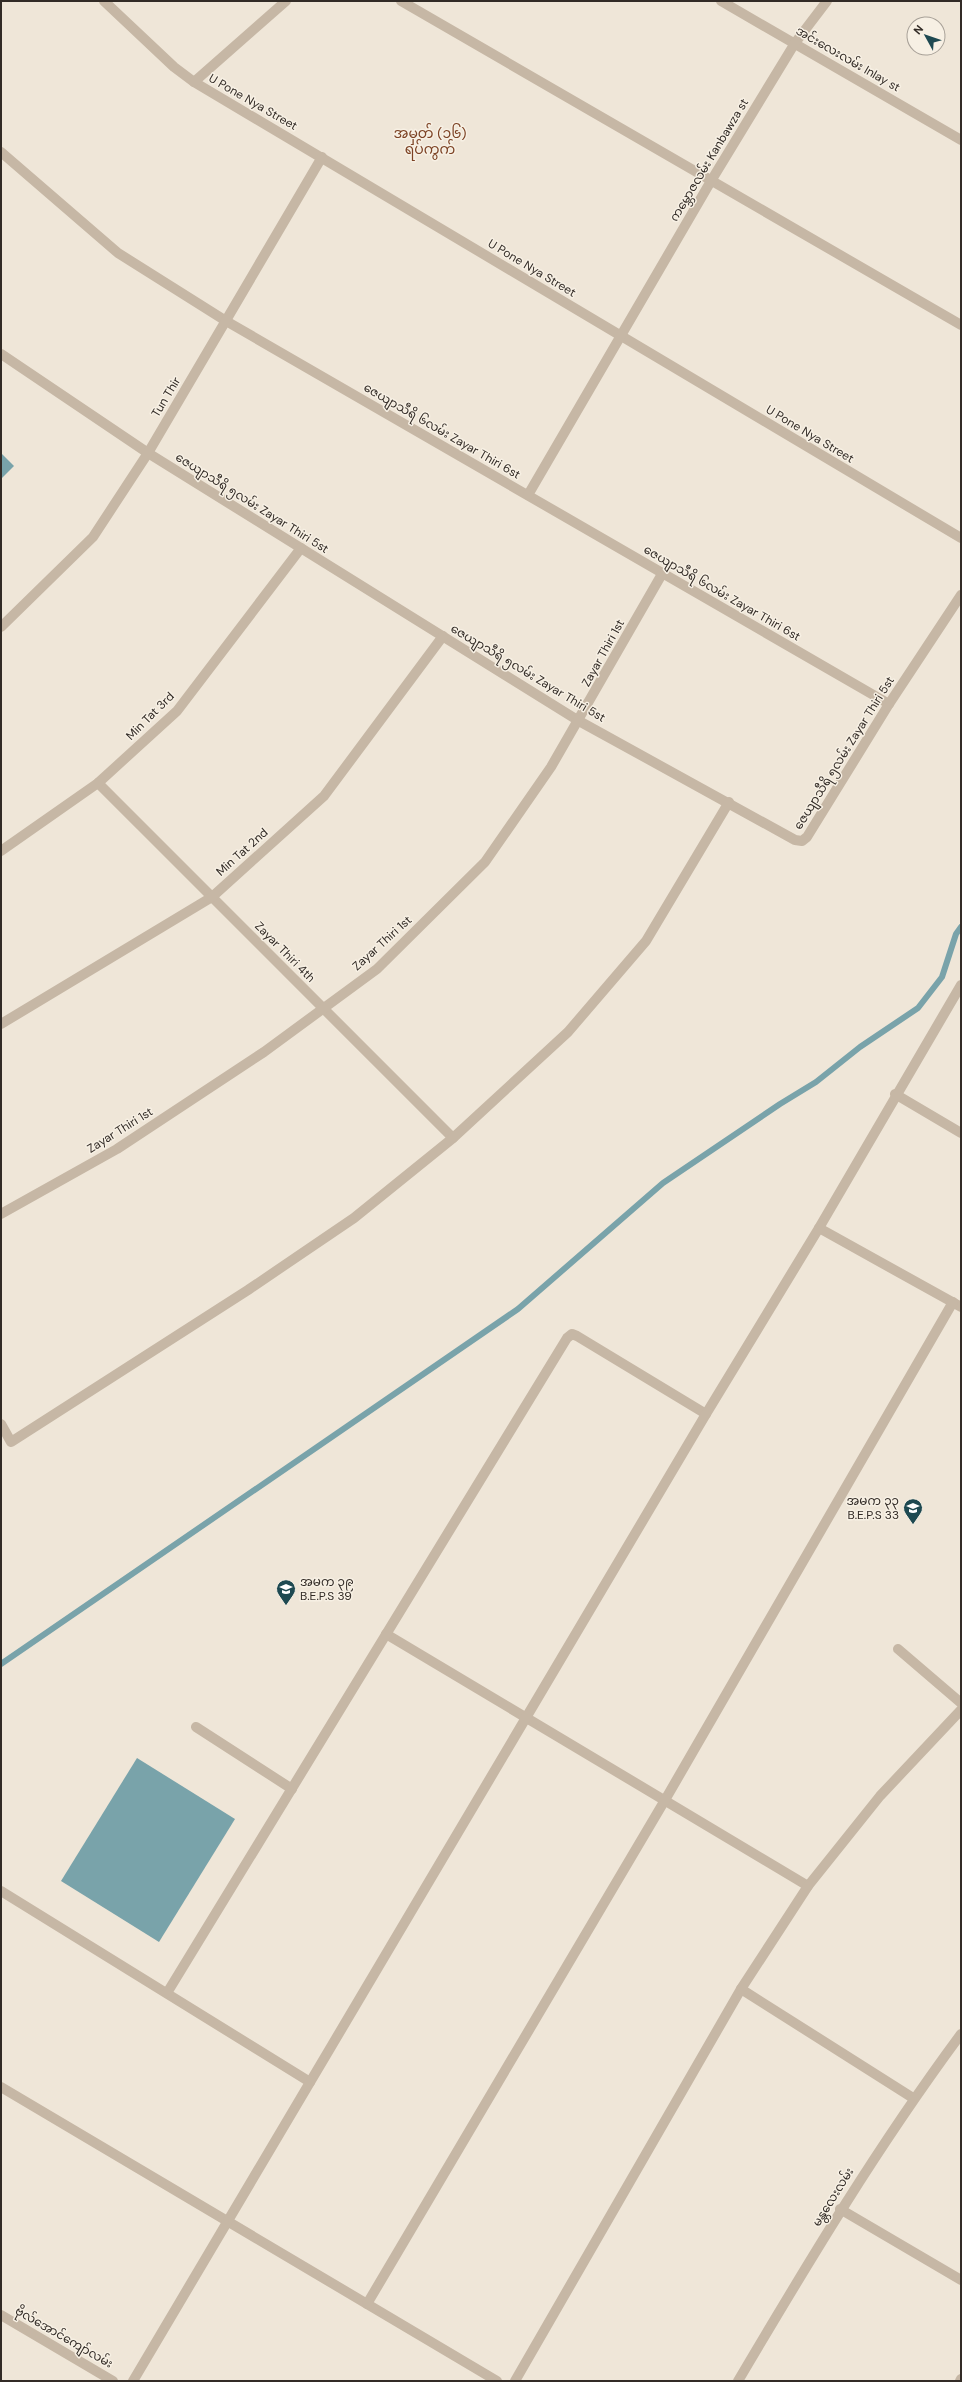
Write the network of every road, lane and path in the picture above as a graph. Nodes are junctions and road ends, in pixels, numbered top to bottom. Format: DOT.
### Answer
graph roads {
  1 [pos="104,1"];
  2 [pos="286,1"];
  3 [pos="401,1"];
  4 [pos="721,1"];
  5 [pos="827,1"];
  6 [pos="794,43"];
  7 [pos="194,82"];
  8 [pos="959,135"];
  9 [pos="1,152"];
  10 [pos="322,157"];
  11 [pos="711,181"];
  12 [pos="226,321"];
  13 [pos="961,325"];
  14 [pos="621,337"];
  15 [pos="1,354"];
  16 [pos="148,453"];
  17 [pos="528,495"];
  18 [pos="961,538"];
  19 [pos="301,548"];
  20 [pos="662,574"];
  21 [pos="961,595"];
  22 [pos="1,627"];
  23 [pos="443,636"];
  24 [pos="888,704"];
  25 [pos="579,721"];
  26 [pos="98,783"];
  27 [pos="729,802"];
  28 [pos="1,851"];
  29 [pos="212,897"];
  30 [pos="961,985"];
  31 [pos="323,1008"];
  32 [pos="1,1024"];
  33 [pos="895,1094"];
  34 [pos="961,1133"];
  35 [pos="453,1138"];
  36 [pos="1,1214"];
  37 [pos="819,1228"];
  38 [pos="957,1304"];
  39 [pos="706,1414"];
  40 [pos="1,1424"];
  41 [pos="386,1634"];
  42 [pos="898,1649"];
  43 [pos="961,1703"];
  44 [pos="961,1710"];
  45 [pos="526,1718"];
  46 [pos="196,1727"];
  47 [pos="292,1789"];
  48 [pos="665,1800"];
  49 [pos="808,1886"];
  50 [pos="1,1891"];
  51 [pos="741,1989"];
  52 [pos="167,1993"];
  53 [pos="961,2034"];
  54 [pos="310,2082"];
  55 [pos="1,2087"];
  56 [pos="913,2098"];
  57 [pos="840,2209"];
  58 [pos="228,2221"];
  59 [pos="961,2280"];
  60 [pos="367,2304"];
  61 [pos="1,2315"];
  62 [pos="113,2381"];
  63 [pos="133,2381"];
  64 [pos="497,2381"];
  65 [pos="515,2381"];
  66 [pos="738,2381"];
  1 -- 7 [label="street, U Pone Nya Street"];
  2 -- 7 [label="street"];
  3 -- 11 [label="street"];
  4 -- 6 [label="street, အင်းလေးလမ်း Inlay st"];
  5 -- 6 [label="street, ကမ္ဘောဇလမ်း Kanbawza st"];
  6 -- 8 [label="street, အင်းလေးလမ်း Inlay st"];
  6 -- 11 [label="street, ကမ္ဘောဇလမ်း Kanbawza st"];
  7 -- 10 [label="street, U Pone Nya Street"];
  9 -- 12 [label="street, ဇေယျာသီရိ ၆လမ်း Zayar Thiri 6st"];
  10 -- 12 [label="street, Tun Thir"];
  10 -- 14 [label="street, U Pone Nya Street"];
  11 -- 13 [label="street"];
  11 -- 14 [label="street, ကမ္ဘောဇလမ်း Kanbawza st"];
  12 -- 16 [label="street, Tun Thir"];
  12 -- 17 [label="street, ဇေယျာသီရိ ၆လမ်း Zayar Thiri 6st"];
  14 -- 17 [label="street, ကမ္ဘောဇလမ်း Kanbawza st"];
  14 -- 18 [label="street, U Pone Nya Street"];
  15 -- 16 [label="street, ဇေယျာသီရိ ၅လမ်း Zayar Thiri 5st"];
  16 -- 19 [label="street, ဇေယျာသီရိ ၅လမ်း Zayar Thiri 5st"];
  16 -- 22 [label="street, Tun Thir"];
  17 -- 20 [label="street, ဇေယျာသီရိ ၆လမ်း Zayar Thiri 6st"];
  19 -- 23 [label="street, ဇေယျာသီရိ ၅လမ်း Zayar Thiri 5st"];
  19 -- 26 [label="street, Min Tat 3rd"];
  20 -- 24 [label="street, ဇေယျာသီရိ ၆လမ်း Zayar Thiri 6st"];
  20 -- 25 [label="street, Zayar Thiri 1st"];
  21 -- 24 [label="street, ဇေယျာသီရိ ၅လမ်း Zayar Thiri 5st"];
  23 -- 25 [label="street, ဇေယျာသီရိ ၅လမ်း Zayar Thiri 5st"];
  23 -- 29 [label="street, Min Tat 2nd"];
  24 -- 27 [label="street, ဇေယျာသီရိ ၅လမ်း Zayar Thiri 5st"];
  25 -- 27 [label="street, ဇေယျာသီရိ ၅လမ်း Zayar Thiri 5st"];
  25 -- 31 [label="street, Zayar Thiri 1st"];
  26 -- 28 [label="street, Min Tat 3rd"];
  26 -- 29 [label="street, Zayar Thiri 4th"];
  27 -- 35 [label="street"];
  29 -- 31 [label="street, Zayar Thiri 4th"];
  29 -- 32 [label="street, Min Tat 2nd"];
  30 -- 33 [label="street"];
  31 -- 35 [label="street, Zayar Thiri 4th"];
  31 -- 36 [label="street, Zayar Thiri 1st"];
  33 -- 34 [label="street"];
  33 -- 37 [label="street"];
  35 -- 40 [label="street"];
  37 -- 38 [label="street"];
  37 -- 39 [label="street"];
  38 -- 48 [label="street"];
  39 -- 41 [label="street"];
  39 -- 45 [label="street"];
  41 -- 45 [label="street"];
  41 -- 47 [label="street"];
  42 -- 43 [label="street"];
  44 -- 49 [label="street"];
  45 -- 48 [label="street"];
  45 -- 54 [label="street"];
  46 -- 47 [label="street"];
  47 -- 52 [label="street"];
  48 -- 49 [label="street"];
  48 -- 60 [label="street"];
  49 -- 51 [label="street"];
  50 -- 52 [label="street"];
  51 -- 56 [label="street"];
  51 -- 65 [label="street"];
  52 -- 54 [label="street"];
  53 -- 56 [label="street, မန္တလေးလမ်း"];
  54 -- 58 [label="street"];
  55 -- 58 [label="street"];
  56 -- 57 [label="street, မန္တလေးလမ်း"];
  57 -- 59 [label="street"];
  57 -- 66 [label="street, မန္တလေးလမ်း"];
  58 -- 60 [label="street"];
  58 -- 63 [label="street"];
  60 -- 64 [label="street"];
  61 -- 62 [label="street, ဗိုလ်အောင်ကျော်လမ်း"];
}
